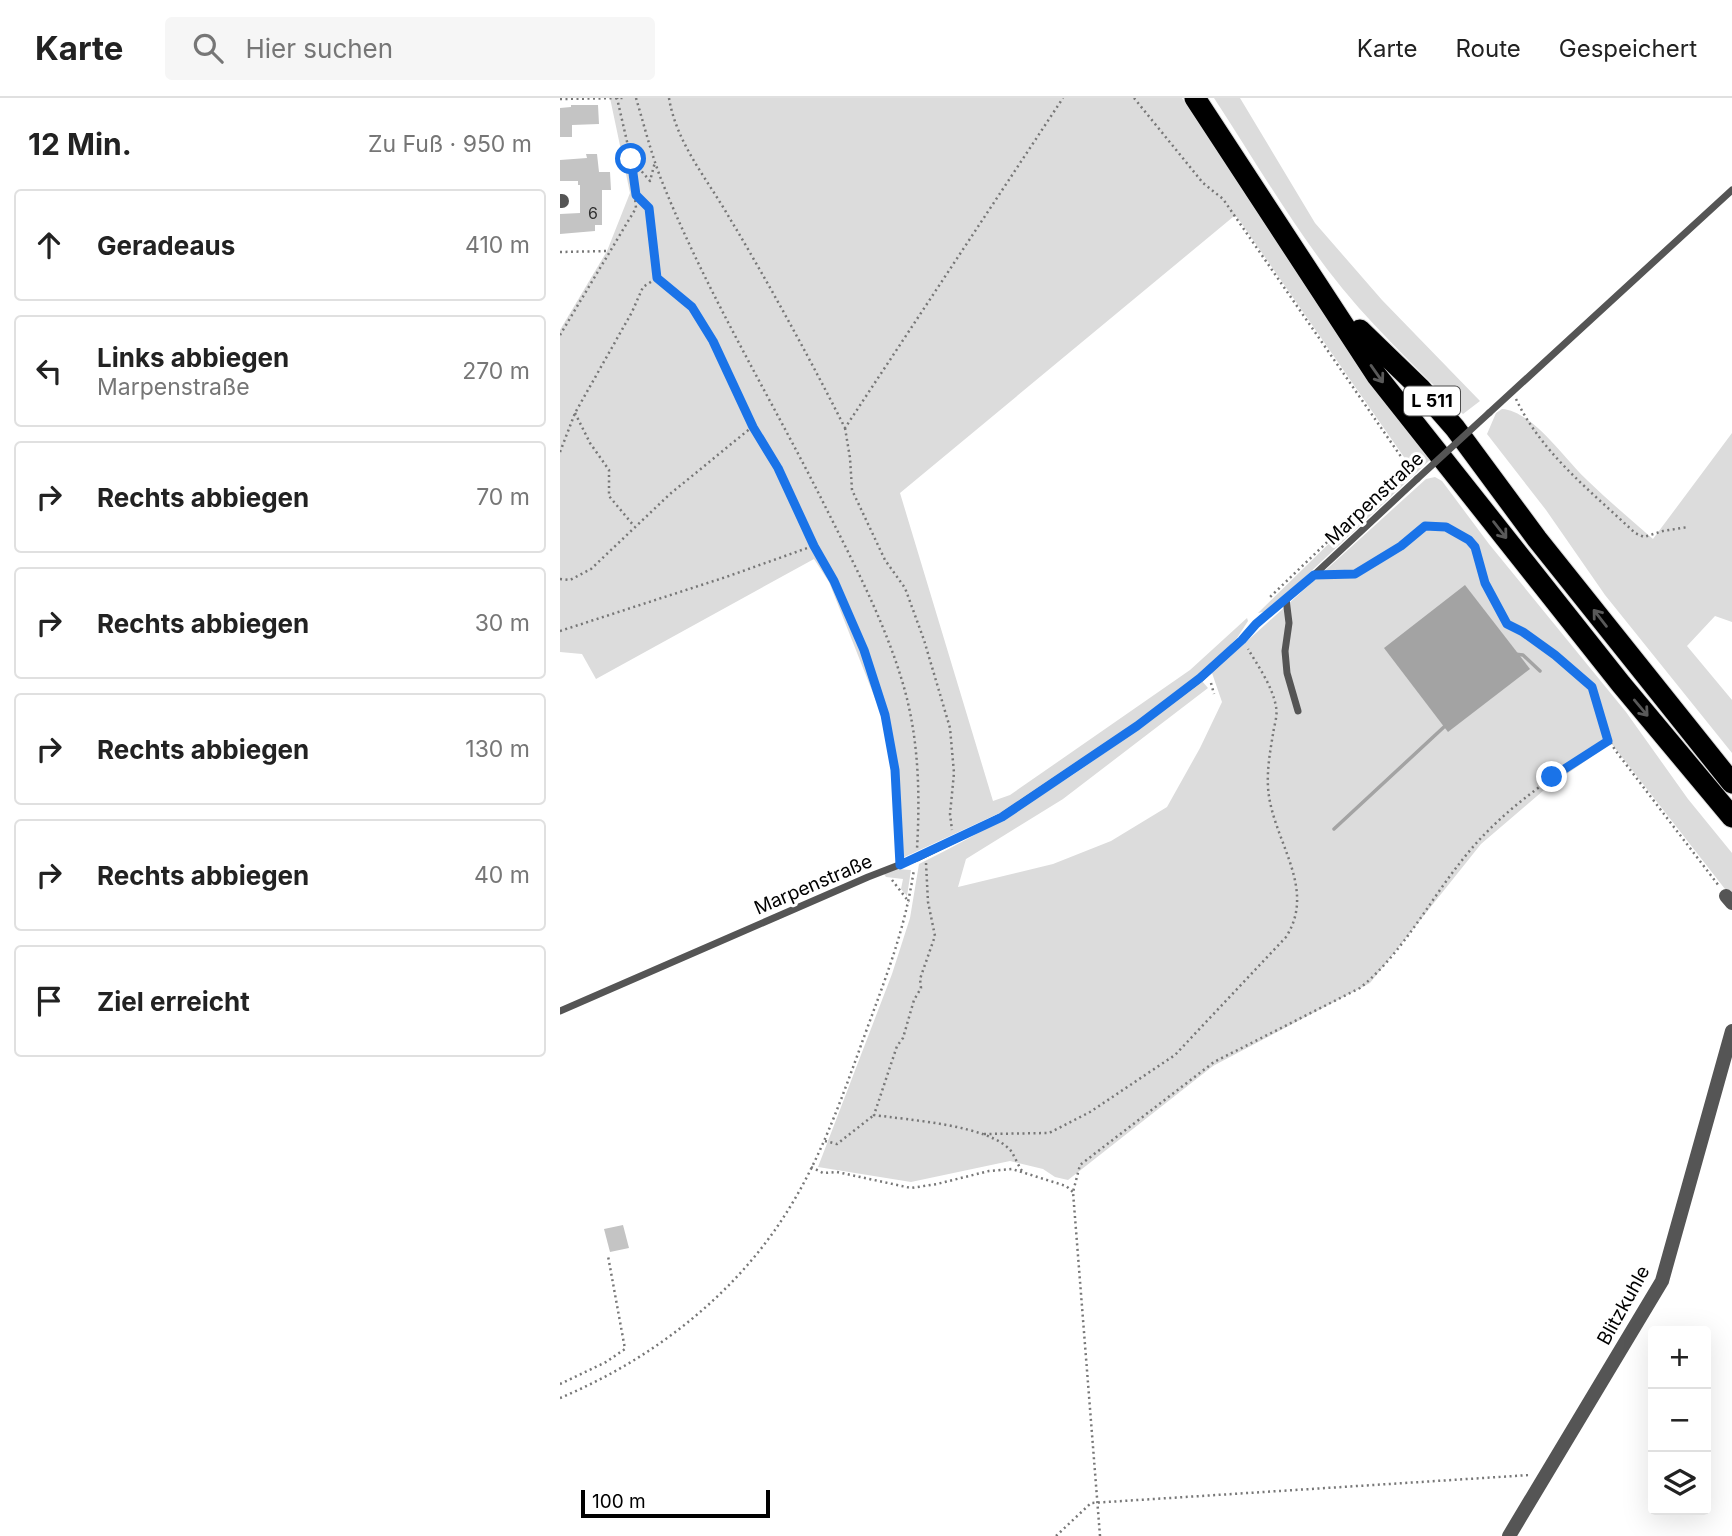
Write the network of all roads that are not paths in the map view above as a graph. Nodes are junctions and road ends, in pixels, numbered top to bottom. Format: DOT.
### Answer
graph roads {
  1 [pos="1195,98"];
  2 [pos="1732,190"];
  3 [pos="1313,275"];
  4 [pos="1286,599"];
  5 [pos="1298,711"];
  6 [pos="1732,783"];
  7 [pos="1732,817"];
  8 [pos="560,1011"];
  9 [pos="1732,1031"];
  10 [pos="1509,1536"];
  1 -- 3 [label="highway, L 511"];
  2 -- 4 [label="lane, Marpenstraße, bridge"];
  6 -- 3 [label="highway, L 511, one-way"];
  3 -- 7 [label="highway, L 511, one-way"];
  4 -- 5 [label="lane"];
  4 -- 8 [label="lane, Marpenstraße"];
  9 -- 10 [label="street, Blitzkuhle"];
}
